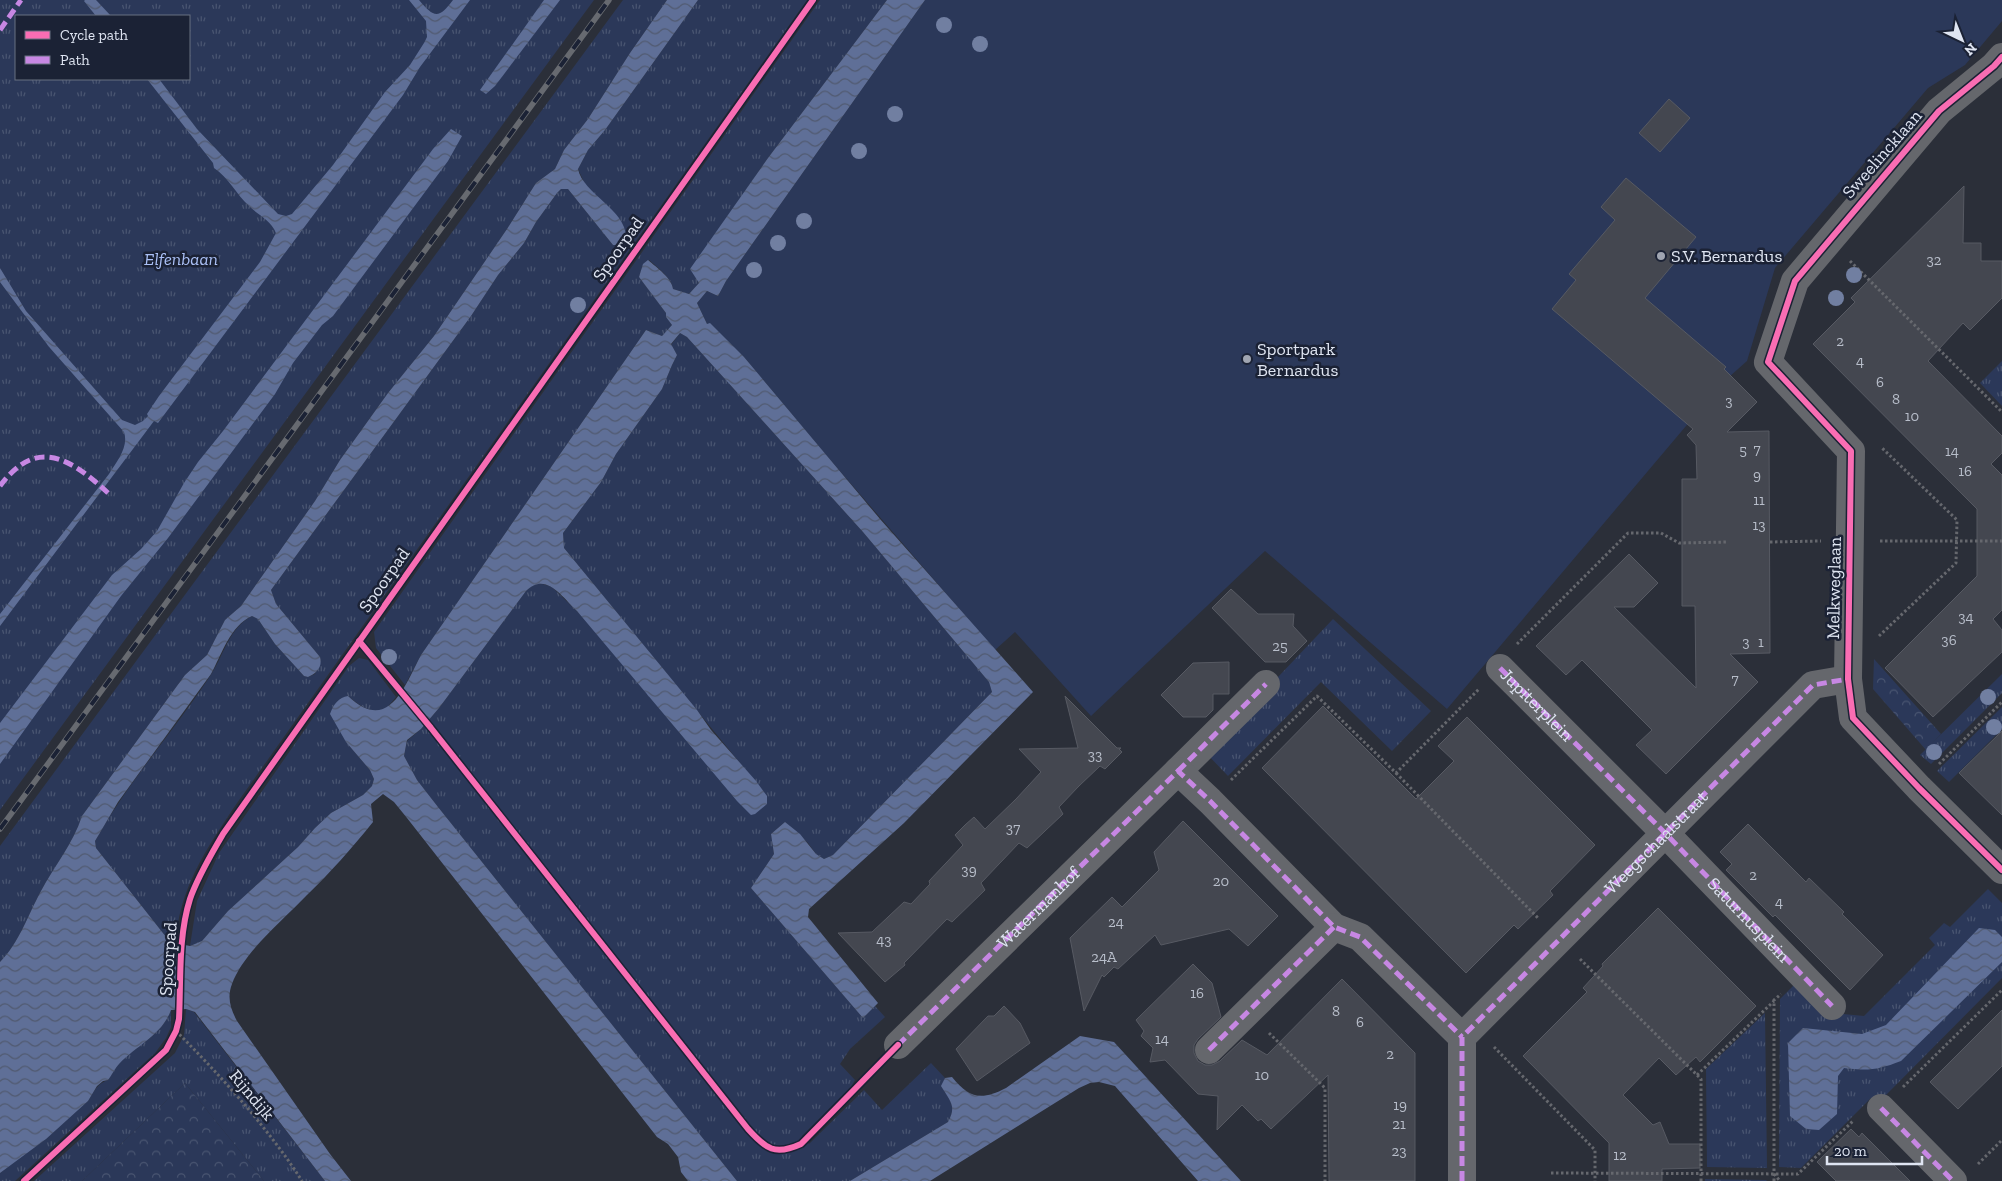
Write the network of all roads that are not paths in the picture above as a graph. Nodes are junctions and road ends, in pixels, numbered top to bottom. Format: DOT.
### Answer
graph roads {
  1 [pos="2002,57"];
  2 [pos="1851,451"];
  3 [pos="1500,668"];
  4 [pos="1848,673"];
  5 [pos="1266,684"];
  6 [pos="1178,771"];
  7 [pos="1665,833"];
  8 [pos="2002,870"];
  9 [pos="1334,927"];
  10 [pos="1832,1006"];
  11 [pos="1467,1031"];
  12 [pos="898,1045"];
  13 [pos="1209,1050"];
  14 [pos="1881,1108"];
  15 [pos="1964,1174"];
  16 [pos="1462,1181"];
  1 -- 2 [label="street, Sweelincklaan"];
  2 -- 4 [label="street, Melkweglaan"];
  3 -- 7 [label="street, Jupiterplein"];
  4 -- 7 [label="street, Weegschaalstraat"];
  4 -- 8 [label="street, Melkweglaan"];
  5 -- 6 [label="street, Watermanhof"];
  6 -- 9 [label="street"];
  6 -- 12 [label="street, Watermanhof"];
  7 -- 10 [label="street, Saturnusplein"];
  7 -- 11 [label="street, Weegschaalstraat"];
  9 -- 11 [label="street"];
  9 -- 13 [label="street"];
  11 -- 16 [label="street"];
  14 -- 15 [label="street"];
}
